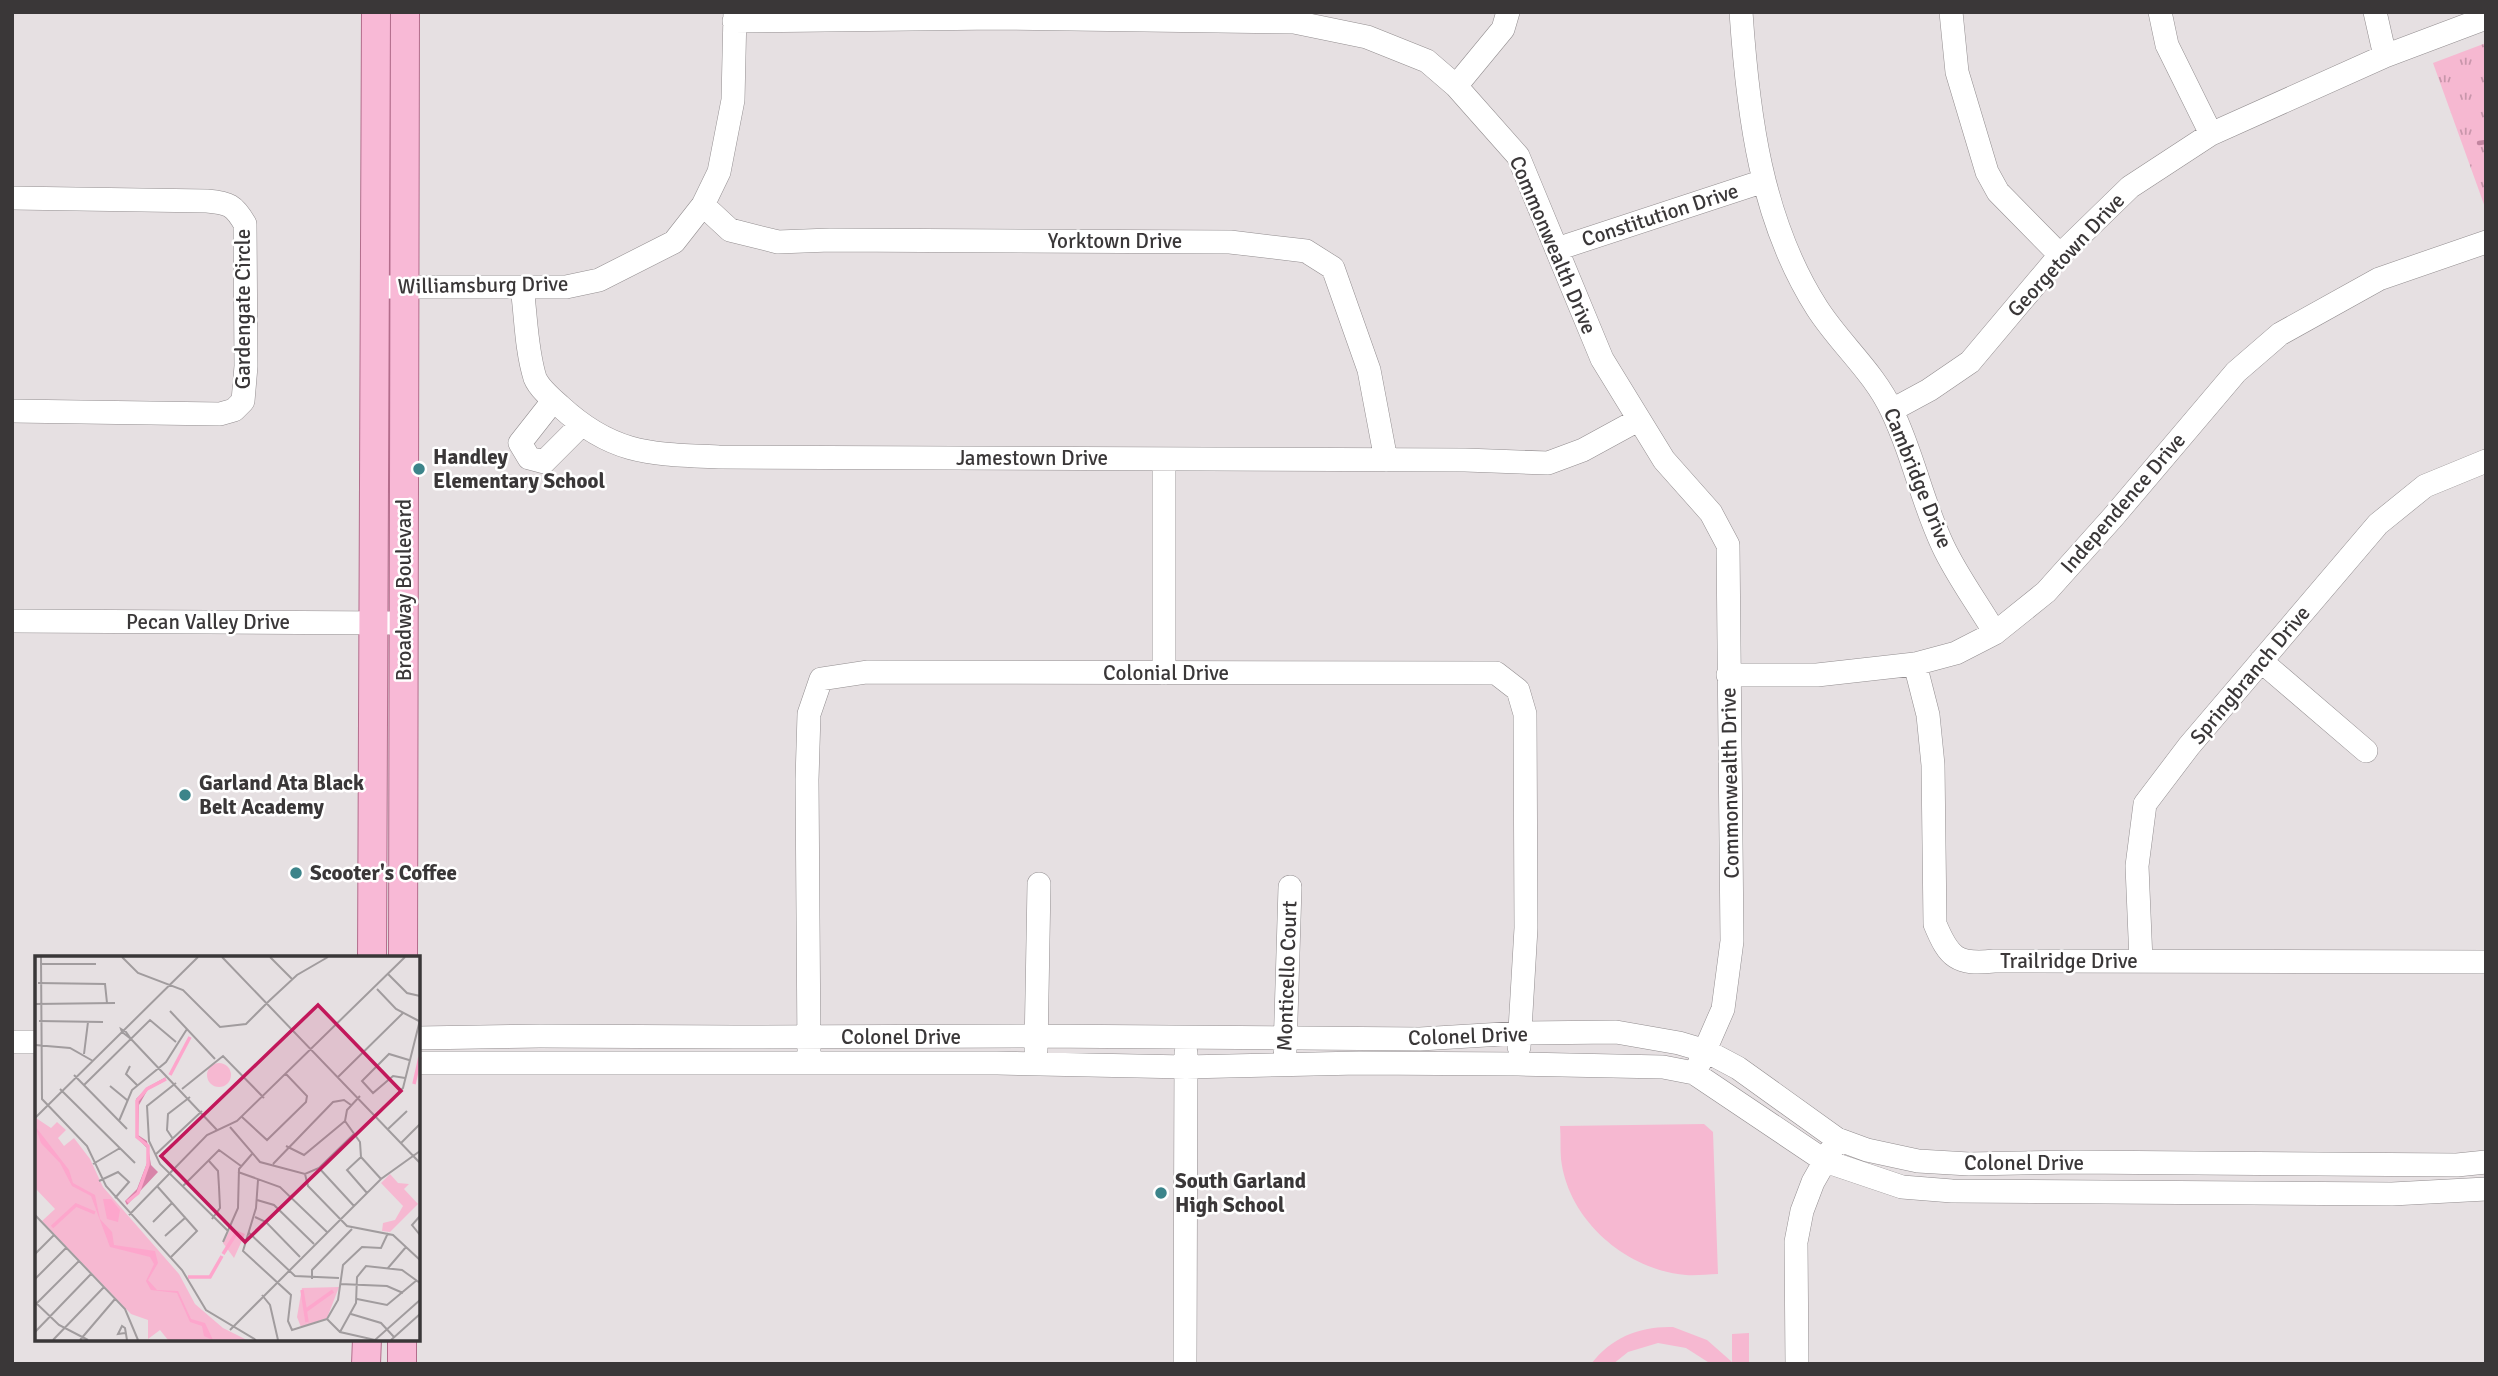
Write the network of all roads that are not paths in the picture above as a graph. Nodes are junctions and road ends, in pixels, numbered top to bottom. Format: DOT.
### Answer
graph roads {
  1 [pos="376,12"];
  2 [pos="405,12"];
  3 [pos="1508,12"];
  4 [pos="1741,12"];
  5 [pos="1951,12"];
  6 [pos="2160,12"];
  7 [pos="2375,12"];
  8 [pos="734,17"];
  9 [pos="1294,17"];
  10 [pos="2486,18"];
  11 [pos="2385,56"];
  12 [pos="1456,86"];
  13 [pos="2211,134"];
  14 [pos="1764,181"];
  15 [pos="12,198"];
  16 [pos="703,205"];
  17 [pos="2486,242"];
  18 [pos="1557,249"];
  19 [pos="2060,256"];
  20 [pos="405,285"];
  21 [pos="375,287"];
  22 [pos="522,287"];
  23 [pos="554,401"];
  24 [pos="1892,410"];
  25 [pos="12,411"];
  26 [pos="1638,420"];
  27 [pos="581,425"];
  28 [pos="1164,459"];
  29 [pos="1386,460"];
  30 [pos="2486,461"];
  31 [pos="12,621"];
  32 [pos="373,623"];
  33 [pos="404,624"];
  34 [pos="1994,633"];
  35 [pos="2261,661"];
  36 [pos="1914,664"];
  37 [pos="1164,673"];
  38 [pos="1728,675"];
  39 [pos="2366,751"];
  40 [pos="373,839"];
  41 [pos="403,841"];
  42 [pos="1039,884"];
  43 [pos="1290,887"];
  44 [pos="372,956"];
  45 [pos="403,956"];
  46 [pos="2141,961"];
  47 [pos="2486,962"];
  48 [pos="1519,1033"];
  49 [pos="1037,1036"];
  50 [pos="1186,1036"];
  51 [pos="809,1037"];
  52 [pos="420,1038"];
  53 [pos="1285,1038"];
  54 [pos="12,1042"];
  55 [pos="35,1042"];
  56 [pos="1706,1051"];
  57 [pos="420,1063"];
  58 [pos="810,1064"];
  59 [pos="1035,1064"];
  60 [pos="1518,1064"];
  61 [pos="1285,1065"];
  62 [pos="1186,1067"];
  63 [pos="1694,1073"];
  64 [pos="1837,1139"];
  65 [pos="1825,1161"];
  66 [pos="2486,1162"];
  67 [pos="2486,1189"];
  68 [pos="366,1341"];
  69 [pos="402,1341"];
  70 [pos="366,1364"];
  71 [pos="402,1364"];
  72 [pos="1185,1364"];
  73 [pos="1797,1364"];
  1 -- 21 [label="main road, Broadway Boulevard"];
  2 -- 20 [label="main road, Broadway Boulevard"];
  3 -- 12 [label="street"];
  4 -- 14 [label="street, Cambridge Drive"];
  5 -- 19 [label="street"];
  6 -- 13 [label="street"];
  7 -- 11 [label="street"];
  8 -- 9 [label="street, Commonwealth Drive"];
  8 -- 16 [label="street, Williamsburg Drive"];
  9 -- 12 [label="street, Commonwealth Drive"];
  10 -- 11 [label="street, Georgetown Drive"];
  11 -- 13 [label="street, Georgetown Drive"];
  12 -- 18 [label="street, Commonwealth Drive"];
  13 -- 19 [label="street, Georgetown Drive"];
  14 -- 18 [label="street, Constitution Drive"];
  14 -- 24 [label="street, Cambridge Drive"];
  15 -- 25 [label="street, Gardengate Circle"];
  16 -- 22 [label="street, Williamsburg Drive"];
  16 -- 29 [label="street, Yorktown Drive"];
  17 -- 34 [label="street, Independence Drive"];
  18 -- 26 [label="street, Commonwealth Drive"];
  19 -- 24 [label="street, Georgetown Drive"];
  20 -- 21 [label="street, Williamsburg Drive"];
  20 -- 22 [label="street, Williamsburg Drive"];
  20 -- 33 [label="main road, Broadway Boulevard"];
  21 -- 32 [label="main road, Broadway Boulevard"];
  22 -- 23 [label="street, Jamestown Drive"];
  23 -- 27 [label="street, Jamestown Drive"];
  23 -- 27 [label="street"];
  24 -- 34 [label="street, Cambridge Drive"];
  26 -- 29 [label="street, Jamestown Drive"];
  26 -- 38 [label="street, Commonwealth Drive"];
  27 -- 28 [label="street, Jamestown Drive"];
  28 -- 29 [label="street, Jamestown Drive"];
  28 -- 37 [label="street"];
  30 -- 35 [label="street, Springbranch Drive"];
  31 -- 32 [label="street, Pecan Valley Drive"];
  32 -- 33 [label="street, Pecan Valley Drive"];
  32 -- 40 [label="main road, Broadway Boulevard"];
  33 -- 41 [label="main road, Broadway Boulevard"];
  34 -- 36 [label="street, Independence Drive"];
  35 -- 39 [label="street"];
  35 -- 46 [label="street, Springbranch Drive"];
  36 -- 38 [label="street, Independence Drive"];
  36 -- 46 [label="street, Trailridge Drive"];
  37 -- 48 [label="street, Colonial Drive"];
  37 -- 51 [label="street, Colonial Drive"];
  38 -- 56 [label="street, Commonwealth Drive"];
  40 -- 41 [label="main road"];
  40 -- 44 [label="main road, Broadway Boulevard"];
  41 -- 45 [label="main road, Broadway Boulevard"];
  42 -- 49 [label="street"];
  43 -- 53 [label="street, Monticello Court"];
  46 -- 47 [label="street, Trailridge Drive"];
  48 -- 53 [label="street, Colonel Drive"];
  48 -- 56 [label="street, Colonel Drive"];
  48 -- 60 [label="street, Colonial Drive"];
  49 -- 50 [label="street, Colonel Drive"];
  49 -- 51 [label="street, Colonel Drive"];
  49 -- 59 [label="street"];
  50 -- 53 [label="street, Colonel Drive"];
  50 -- 62 [label="street"];
  51 -- 52 [label="street, Colonel Drive"];
  51 -- 58 [label="street, Colonial Drive"];
  53 -- 61 [label="street, Monticello Court"];
  54 -- 55 [label="street"];
  56 -- 63 [label="street, Commonwealth Drive"];
  56 -- 64 [label="street, Colonel Drive"];
  57 -- 58 [label="street, Colonel Drive"];
  58 -- 59 [label="street, Colonel Drive"];
  59 -- 62 [label="street, Colonel Drive"];
  60 -- 61 [label="street, Colonel Drive"];
  60 -- 63 [label="street, Colonel Drive"];
  61 -- 62 [label="street, Colonel Drive"];
  62 -- 72 [label="street"];
  63 -- 65 [label="street, Colonel Drive"];
  64 -- 65 [label="street"];
  64 -- 66 [label="street, Colonel Drive"];
  65 -- 67 [label="street, Colonel Drive"];
  65 -- 73 [label="street"];
  68 -- 70 [label="main road"];
  69 -- 71 [label="main road"];
}
